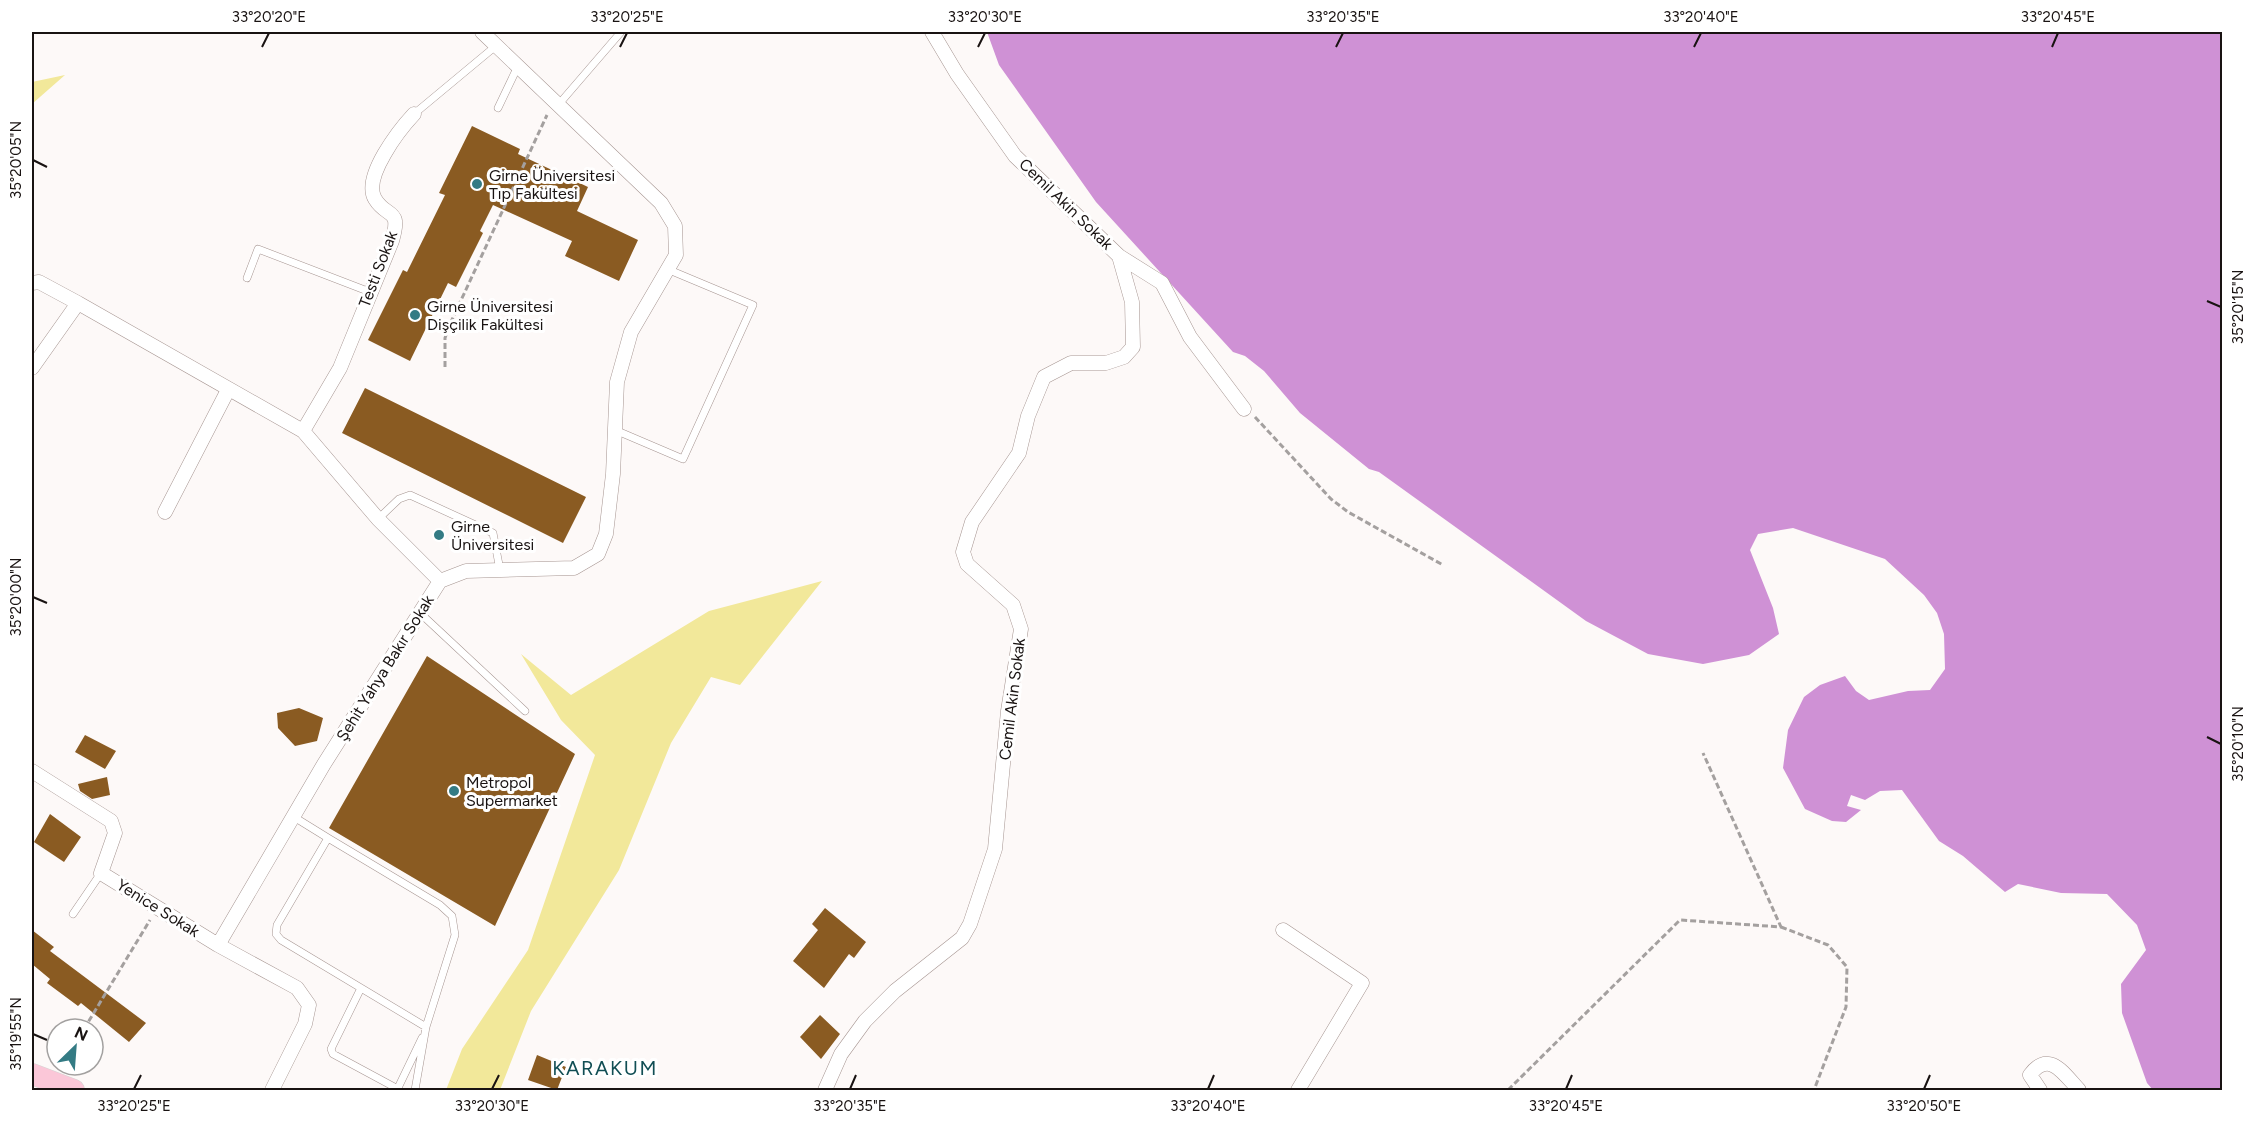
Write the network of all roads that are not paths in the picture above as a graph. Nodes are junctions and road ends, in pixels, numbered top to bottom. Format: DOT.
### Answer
graph roads {
  1 [pos="482,32"];
  2 [pos="621,32"];
  3 [pos="932,32"];
  4 [pos="496,45"];
  5 [pos="518,66"];
  6 [pos="556,102"];
  7 [pos="498,108"];
  8 [pos="414,114"];
  9 [pos="1119,256"];
  10 [pos="668,269"];
  11 [pos="247,278"];
  12 [pos="32,283"];
  13 [pos="370,292"];
  14 [pos="78,303"];
  15 [pos="32,368"];
  16 [pos="228,390"];
  17 [pos="1244,409"];
  18 [pos="614,430"];
  19 [pos="303,431"];
  20 [pos="165,513"];
  21 [pos="378,519"];
  22 [pos="500,570"];
  23 [pos="440,581"];
  24 [pos="420,613"];
  25 [pos="525,711"];
  26 [pos="32,771"];
  27 [pos="294,817"];
  28 [pos="328,838"];
  29 [pos="101,873"];
  30 [pos="73,914"];
  31 [pos="1283,930"];
  32 [pos="218,945"];
  33 [pos="361,988"];
  34 [pos="426,1027"];
  35 [pos="32,1074"];
  36 [pos="74,1090"];
  37 [pos="272,1090"];
  38 [pos="397,1090"];
  39 [pos="415,1090"];
  40 [pos="825,1090"];
  41 [pos="1298,1090"];
  42 [pos="2040,1090"];
  43 [pos="2079,1090"];
  1 -- 4 [label="street, Şehit Yahya Bakır Sokak"];
  2 -- 6 [label="lane"];
  3 -- 9 [label="street, Cemil Akin Sokak"];
  4 -- 5 [label="street, Şehit Yahya Bakır Sokak"];
  4 -- 8 [label="lane"];
  5 -- 6 [label="street, Şehit Yahya Bakır Sokak"];
  5 -- 7 [label="lane"];
  6 -- 10 [label="street, Şehit Yahya Bakır Sokak"];
  8 -- 13 [label="street, Testi Sokak"];
  9 -- 17 [label="street"];
  9 -- 40 [label="street, Cemil Akin Sokak"];
  10 -- 18 [label="street, Şehit Yahya Bakır Sokak"];
  10 -- 18 [label="lane"];
  11 -- 13 [label="lane"];
  12 -- 14 [label="street"];
  13 -- 19 [label="street, Testi Sokak"];
  14 -- 15 [label="street"];
  14 -- 16 [label="street"];
  16 -- 19 [label="street"];
  16 -- 20 [label="street"];
  18 -- 22 [label="street, Şehit Yahya Bakır Sokak"];
  19 -- 21 [label="street"];
  21 -- 22 [label="lane"];
  21 -- 23 [label="street"];
  22 -- 23 [label="street, Şehit Yahya Bakır Sokak"];
  23 -- 24 [label="street, Şehit Yahya Bakır Sokak"];
  24 -- 25 [label="lane"];
  24 -- 27 [label="street, Şehit Yahya Bakır Sokak"];
  26 -- 29 [label="street, Yenice Sokak"];
  27 -- 28 [label="lane"];
  27 -- 32 [label="street, Şehit Yahya Bakır Sokak"];
  28 -- 33 [label="lane"];
  28 -- 34 [label="lane"];
  29 -- 30 [label="lane"];
  29 -- 32 [label="street, Yenice Sokak"];
  31 -- 41 [label="street"];
  32 -- 37 [label="street"];
  33 -- 34 [label="lane"];
  33 -- 38 [label="lane"];
  34 -- 38 [label="lane"];
  34 -- 39 [label="lane"];
  35 -- 36 [label="main road"];
  42 -- 43 [label="street"];
}
